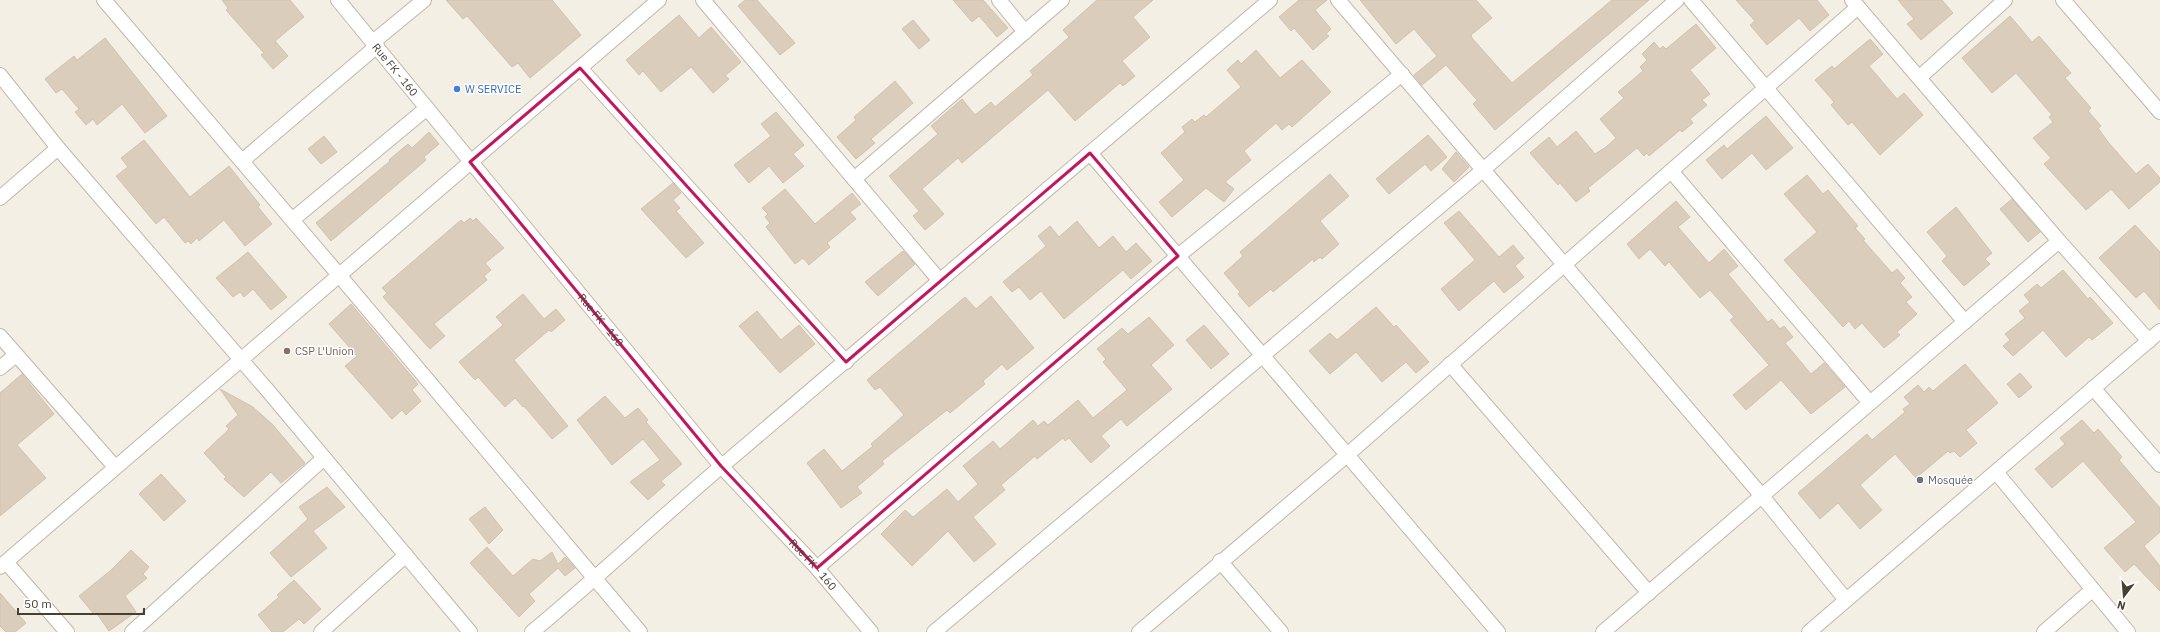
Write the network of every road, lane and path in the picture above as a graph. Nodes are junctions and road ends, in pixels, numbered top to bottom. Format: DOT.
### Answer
graph roads {
  1 [pos="104,0"];
  2 [pos="338,0"];
  3 [pos="424,0"];
  4 [pos="659,0"];
  5 [pos="703,0"];
  6 [pos="999,0"];
  7 [pos="1062,0"];
  8 [pos="1270,0"];
  9 [pos="1338,0"];
  10 [pos="1677,0"];
  11 [pos="1691,0"];
  12 [pos="2005,0"];
  13 [pos="2063,0"];
  14 [pos="1855,3"];
  15 [pos="1025,32"];
  16 [pos="375,44"];
  17 [pos="580,68"];
  18 [pos="1402,74"];
  19 [pos="0,75"];
  20 [pos="1920,77"];
  21 [pos="1766,88"];
  22 [pos="427,108"];
  23 [pos="2160,112"];
  24 [pos="58,148"];
  25 [pos="1090,153"];
  26 [pos="242,161"];
  27 [pos="470,162"];
  28 [pos="1483,170"];
  29 [pos="1671,171"];
  30 [pos="854,179"];
  31 [pos="0,198"];
  32 [pos="292,220"];
  33 [pos="2059,241"];
  34 [pos="1178,256"];
  35 [pos="1564,265"];
  36 [pos="339,275"];
  37 [pos="940,281"];
  38 [pos="1965,322"];
  39 [pos="2160,331"];
  40 [pos="0,336"];
  41 [pos="2149,341"];
  42 [pos="16,354"];
  43 [pos="1262,355"];
  44 [pos="241,360"];
  45 [pos="846,362"];
  46 [pos="1450,364"];
  47 [pos="0,368"];
  48 [pos="2093,388"];
  49 [pos="1870,403"];
  50 [pos="1347,455"];
  51 [pos="324,458"];
  52 [pos="2160,465"];
  53 [pos="721,466"];
  54 [pos="115,467"];
  55 [pos="1996,472"];
  56 [pos="1762,496"];
  57 [pos="406,555"];
  58 [pos="1220,561"];
  59 [pos="3,564"];
  60 [pos="817,568"];
  61 [pos="596,579"];
  62 [pos="2092,590"];
  63 [pos="1648,593"];
  64 [pos="1846,600"];
  65 [pos="67,632"];
  66 [pos="132,632"];
  67 [pos="321,632"];
  68 [pos="470,632"];
  69 [pos="532,632"];
  70 [pos="640,632"];
  71 [pos="871,632"];
  72 [pos="934,632"];
  73 [pos="1139,632"];
  74 [pos="1281,632"];
  75 [pos="1498,632"];
  76 [pos="1603,632"];
  77 [pos="1808,632"];
  78 [pos="2044,632"];
  79 [pos="2128,632"];
  1 -- 26 [label="street"];
  2 -- 16 [label="street, Rue FK - 160"];
  3 -- 16 [label="street"];
  4 -- 17 [label="street"];
  5 -- 30 [label="street"];
  6 -- 15 [label="street"];
  7 -- 15 [label="street"];
  8 -- 25 [label="street"];
  9 -- 18 [label="street"];
  10 -- 28 [label="street"];
  11 -- 21 [label="street"];
  12 -- 20 [label="street"];
  13 -- 23 [label="street"];
  14 -- 20 [label="street"];
  14 -- 21 [label="street"];
  15 -- 30 [label="street"];
  16 -- 22 [label="street, Rue FK - 160"];
  16 -- 26 [label="street"];
  17 -- 27 [label="street"];
  17 -- 45 [label="street"];
  18 -- 28 [label="street"];
  18 -- 34 [label="street"];
  19 -- 24 [label="street"];
  20 -- 33 [label="street"];
  21 -- 29 [label="street"];
  21 -- 38 [label="street"];
  22 -- 27 [label="street, Rue FK - 160"];
  22 -- 32 [label="street"];
  24 -- 31 [label="street"];
  24 -- 44 [label="street"];
  25 -- 34 [label="street"];
  25 -- 37 [label="street"];
  26 -- 32 [label="street"];
  27 -- 36 [label="street"];
  27 -- 53 [label="street, Rue FK - 160"];
  28 -- 35 [label="street"];
  28 -- 43 [label="street"];
  29 -- 35 [label="street"];
  29 -- 49 [label="street"];
  30 -- 37 [label="street"];
  32 -- 36 [label="street"];
  33 -- 38 [label="street"];
  33 -- 41 [label="street"];
  34 -- 43 [label="street"];
  34 -- 60 [label="street"];
  35 -- 46 [label="street"];
  35 -- 56 [label="street"];
  36 -- 44 [label="street"];
  36 -- 61 [label="street"];
  37 -- 45 [label="street"];
  38 -- 49 [label="street"];
  39 -- 41 [label="street"];
  40 -- 42 [label="street"];
  41 -- 48 [label="street"];
  42 -- 47 [label="street"];
  42 -- 54 [label="street"];
  43 -- 50 [label="street"];
  43 -- 72 [label="street"];
  44 -- 51 [label="street"];
  44 -- 54 [label="street"];
  45 -- 53 [label="street"];
  46 -- 50 [label="street"];
  46 -- 63 [label="street"];
  48 -- 52 [label="street"];
  48 -- 55 [label="street"];
  49 -- 56 [label="street"];
  50 -- 58 [label="street"];
  50 -- 75 [label="street"];
  51 -- 57 [label="street"];
  51 -- 66 [label="street"];
  53 -- 60 [label="street, Rue FK - 160"];
  53 -- 61 [label="street"];
  54 -- 59 [label="street"];
  55 -- 62 [label="street"];
  55 -- 64 [label="street"];
  56 -- 63 [label="street"];
  56 -- 64 [label="street"];
  57 -- 67 [label="street"];
  57 -- 68 [label="street"];
  58 -- 73 [label="street"];
  58 -- 74 [label="street"];
  59 -- 65 [label="street"];
  60 -- 71 [label="street, Rue FK - 160"];
  61 -- 69 [label="street"];
  61 -- 70 [label="street"];
  62 -- 78 [label="street"];
  62 -- 79 [label="street"];
  63 -- 76 [label="street"];
  64 -- 77 [label="street"];
}
